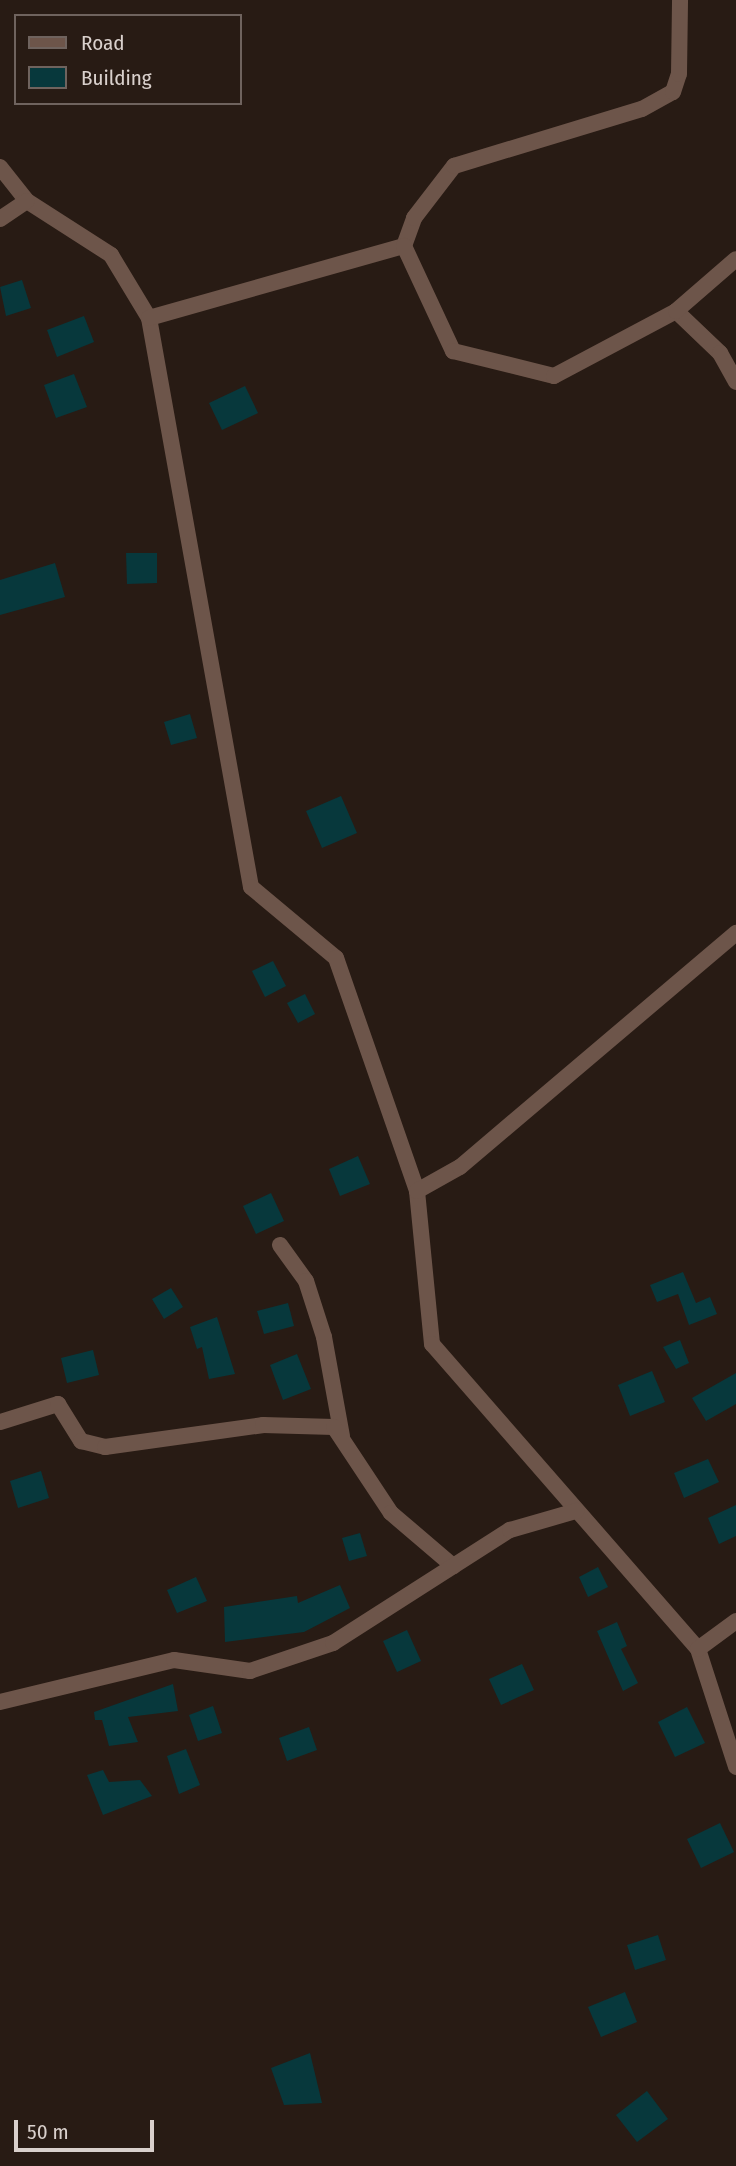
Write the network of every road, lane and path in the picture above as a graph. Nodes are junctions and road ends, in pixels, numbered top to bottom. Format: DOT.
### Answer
graph roads {
  1 [pos="680,0"];
  2 [pos="0,167"];
  3 [pos="27,201"];
  4 [pos="0,219"];
  5 [pos="404,246"];
  6 [pos="736,258"];
  7 [pos="676,311"];
  8 [pos="149,318"];
  9 [pos="736,382"];
  10 [pos="736,933"];
  11 [pos="417,1191"];
  12 [pos="280,1245"];
  13 [pos="0,1422"];
  14 [pos="342,1436"];
  15 [pos="576,1511"];
  16 [pos="453,1566"];
  17 [pos="736,1621"];
  18 [pos="698,1649"];
  19 [pos="0,1702"];
  20 [pos="736,1767"];
  1 -- 5 [label="street"];
  2 -- 3 [label="street"];
  3 -- 4 [label="street"];
  3 -- 8 [label="street"];
  5 -- 7 [label="street"];
  5 -- 8 [label="street"];
  6 -- 7 [label="street"];
  7 -- 9 [label="street"];
  8 -- 11 [label="street"];
  10 -- 11 [label="street"];
  11 -- 15 [label="street"];
  12 -- 14 [label="street"];
  13 -- 14 [label="street"];
  14 -- 16 [label="street"];
  15 -- 16 [label="street"];
  15 -- 18 [label="street"];
  16 -- 19 [label="street"];
  17 -- 18 [label="street"];
  18 -- 20 [label="street"];
}
